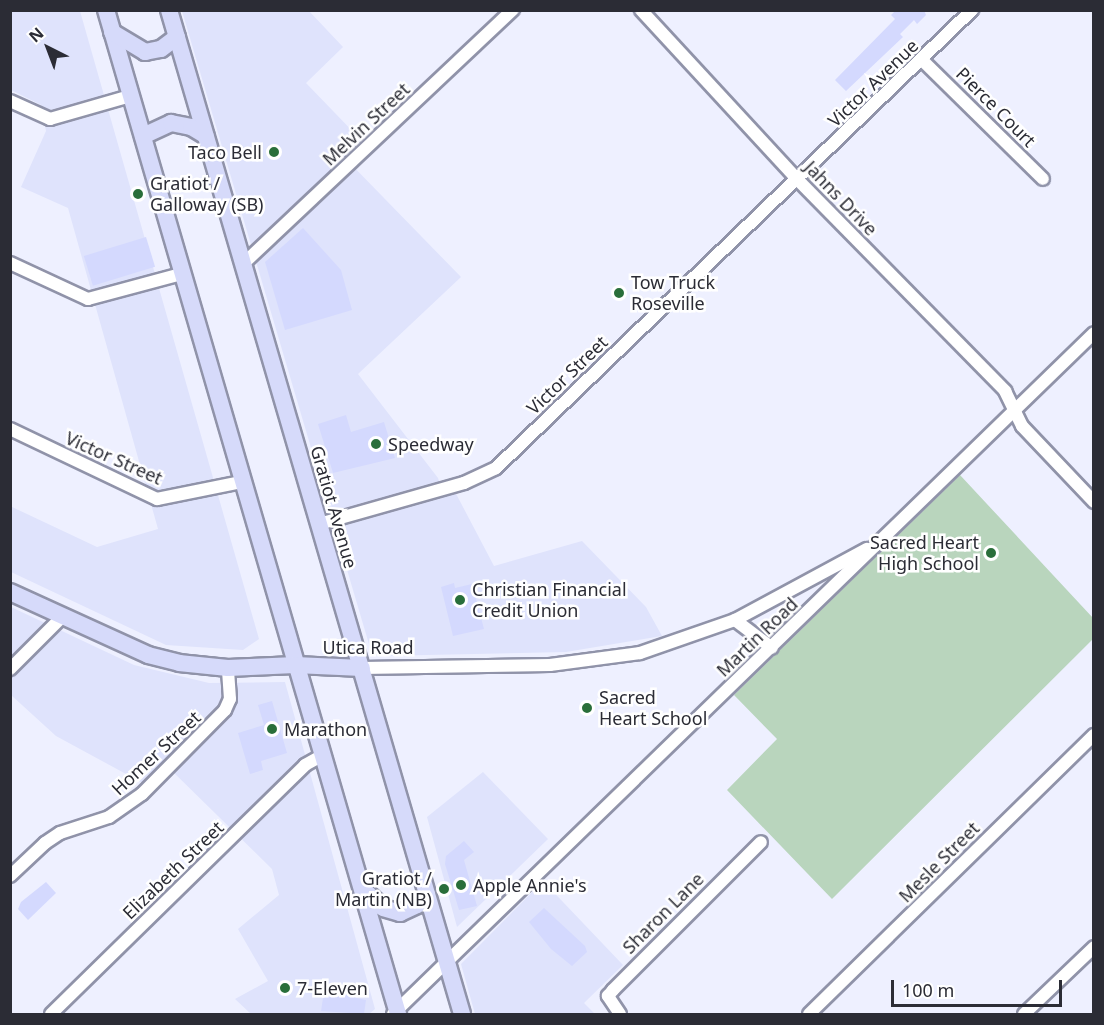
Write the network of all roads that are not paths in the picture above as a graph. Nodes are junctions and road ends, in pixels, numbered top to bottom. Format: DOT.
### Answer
graph roads {
  1 [pos="106,10"];
  2 [pos="170,10"];
  3 [pos="513,10"];
  4 [pos="641,10"];
  5 [pos="972,10"];
  6 [pos="112,32"];
  7 [pos="177,37"];
  8 [pos="923,61"];
  9 [pos="130,96"];
  10 [pos="10,101"];
  11 [pos="143,136"];
  12 [pos="206,136"];
  13 [pos="1043,179"];
  14 [pos="798,180"];
  15 [pos="10,263"];
  16 [pos="243,264"];
  17 [pos="181,273"];
  18 [pos="1094,333"];
  19 [pos="1015,409"];
  20 [pos="10,429"];
  21 [pos="241,482"];
  22 [pos="1094,502"];
  23 [pos="319,524"];
  24 [pos="881,542"];
  25 [pos="10,592"];
  26 [pos="63,616"];
  27 [pos="735,620"];
  28 [pos="772,648"];
  29 [pos="295,665"];
  30 [pos="228,668"];
  31 [pos="362,668"];
  32 [pos="10,669"];
  33 [pos="1094,735"];
  34 [pos="323,756"];
  35 [pos="761,842"];
  36 [pos="10,876"];
  37 [pos="361,887"];
  38 [pos="427,894"];
  39 [pos="1094,947"];
  40 [pos="447,962"];
  41 [pos="396,1013"];
  42 [pos="51,1014"];
  43 [pos="462,1014"];
  44 [pos="620,1014"];
  45 [pos="809,1014"];
  46 [pos="1024,1014"];
  1 -- 6 [label="main road"];
  2 -- 7 [label="main road, Gratiot Avenue"];
  3 -- 16 [label="street, Melvin Street"];
  4 -- 14 [label="street, Jahns Drive"];
  5 -- 8 [label="street, Victor Avenue"];
  6 -- 7 [label="main road"];
  6 -- 9 [label="main road"];
  7 -- 12 [label="main road, Gratiot Avenue"];
  8 -- 13 [label="street, Pierce Court"];
  8 -- 14 [label="street, Victor Avenue"];
  9 -- 10 [label="street"];
  9 -- 11 [label="main road"];
  11 -- 12 [label="main road"];
  11 -- 17 [label="main road"];
  12 -- 16 [label="main road, Gratiot Avenue"];
  14 -- 19 [label="street, Jahns Drive"];
  14 -- 23 [label="street, Victor Street"];
  15 -- 17 [label="street"];
  16 -- 23 [label="main road, Gratiot Avenue"];
  17 -- 21 [label="main road"];
  18 -- 19 [label="street, Martin Road"];
  19 -- 22 [label="street, Jahns Drive"];
  19 -- 24 [label="street, Martin Road"];
  20 -- 21 [label="street, Victor Street"];
  21 -- 29 [label="main road"];
  23 -- 31 [label="main road, Gratiot Avenue"];
  24 -- 27 [label="street, Utica Road"];
  24 -- 28 [label="street, Martin Road"];
  25 -- 26 [label="main road, Utica Road"];
  26 -- 30 [label="main road, Utica Road"];
  26 -- 32 [label="street"];
  27 -- 28 [label="street"];
  27 -- 31 [label="street, Utica Road"];
  28 -- 40 [label="street, Martin Road"];
  29 -- 30 [label="main road, Utica Road"];
  29 -- 31 [label="main road, Utica Road"];
  29 -- 34 [label="main road"];
  30 -- 36 [label="street, Homer Street"];
  31 -- 38 [label="main road, Gratiot Avenue"];
  33 -- 45 [label="street, Mesle Street"];
  34 -- 37 [label="main road"];
  34 -- 42 [label="street, Elizabeth Street"];
  35 -- 44 [label="street, Sharon Lane"];
  37 -- 38 [label="main road"];
  37 -- 41 [label="main road"];
  38 -- 40 [label="main road, Gratiot Avenue"];
  39 -- 46 [label="street"];
  40 -- 41 [label="street, Martin Road"];
  40 -- 43 [label="main road, Gratiot Avenue"];
}
